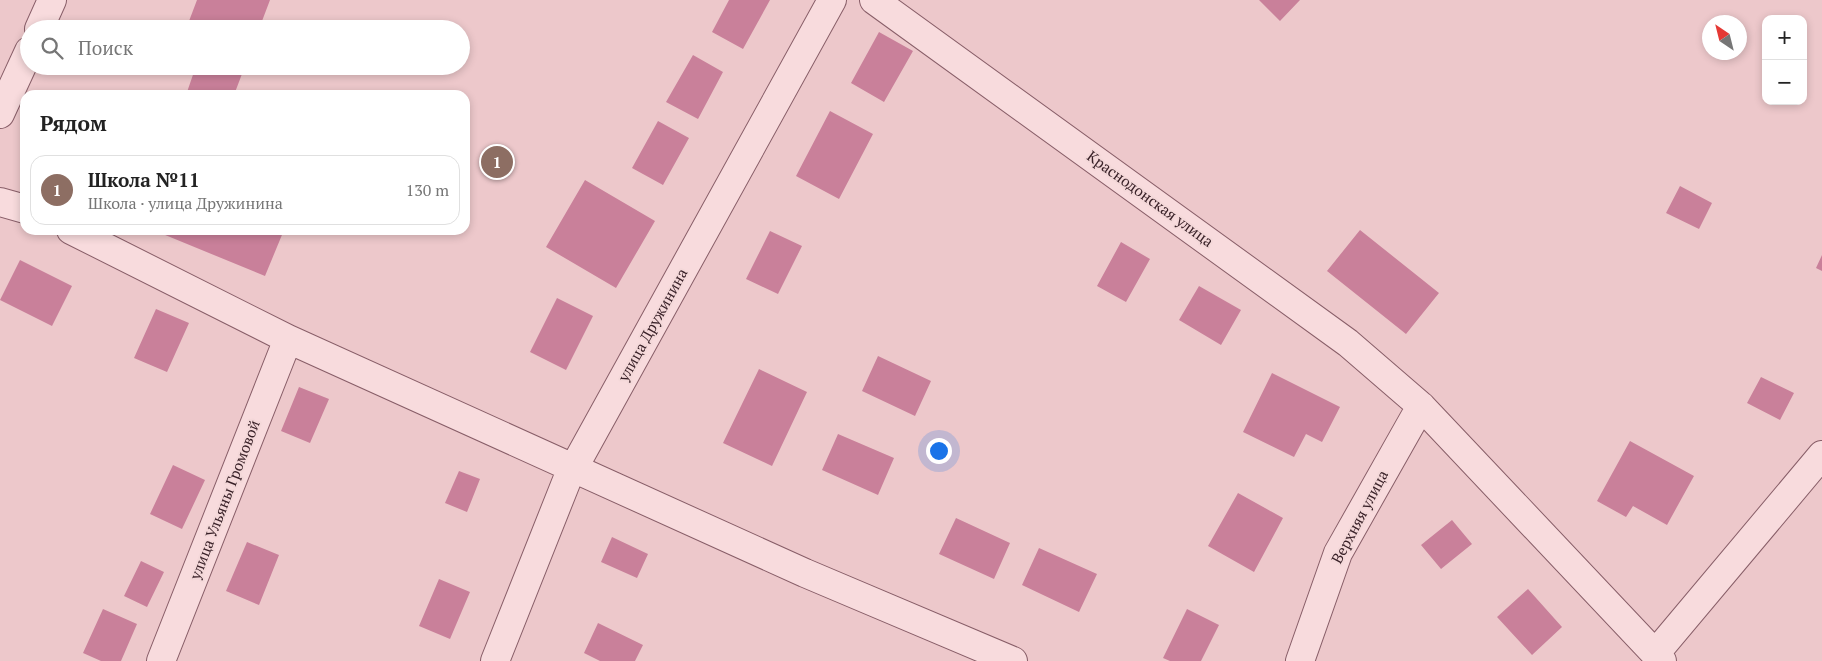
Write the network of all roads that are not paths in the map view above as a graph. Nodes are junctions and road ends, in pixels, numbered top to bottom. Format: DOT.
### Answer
graph roads {
  1 [pos="52,0"];
  2 [pos="832,0"];
  3 [pos="874,0"];
  4 [pos="43,20"];
  5 [pos="20,71"];
  6 [pos="0,114"];
  7 [pos="0,202"];
  8 [pos="20,208"];
  9 [pos="81,235"];
  10 [pos="288,339"];
  11 [pos="1421,406"];
  12 [pos="1822,455"];
  13 [pos="573,469"];
  14 [pos="1659,657"];
  15 [pos="161,661"];
  16 [pos="495,661"];
  17 [pos="1013,661"];
  18 [pos="1300,661"];
  1 -- 4 [label="street"];
  2 -- 13 [label="street, улица Дружинина"];
  3 -- 11 [label="street, Краснодонская улица"];
  5 -- 6 [label="street"];
  7 -- 8 [label="street"];
  9 -- 10 [label="street"];
  10 -- 13 [label="street"];
  10 -- 15 [label="street, улица Ульяны Громовой"];
  11 -- 14 [label="street, Краснодонская улица"];
  11 -- 18 [label="street, Верхняя улица"];
  12 -- 14 [label="street"];
  13 -- 16 [label="street, улица Дружинина"];
  13 -- 17 [label="street"];
}
